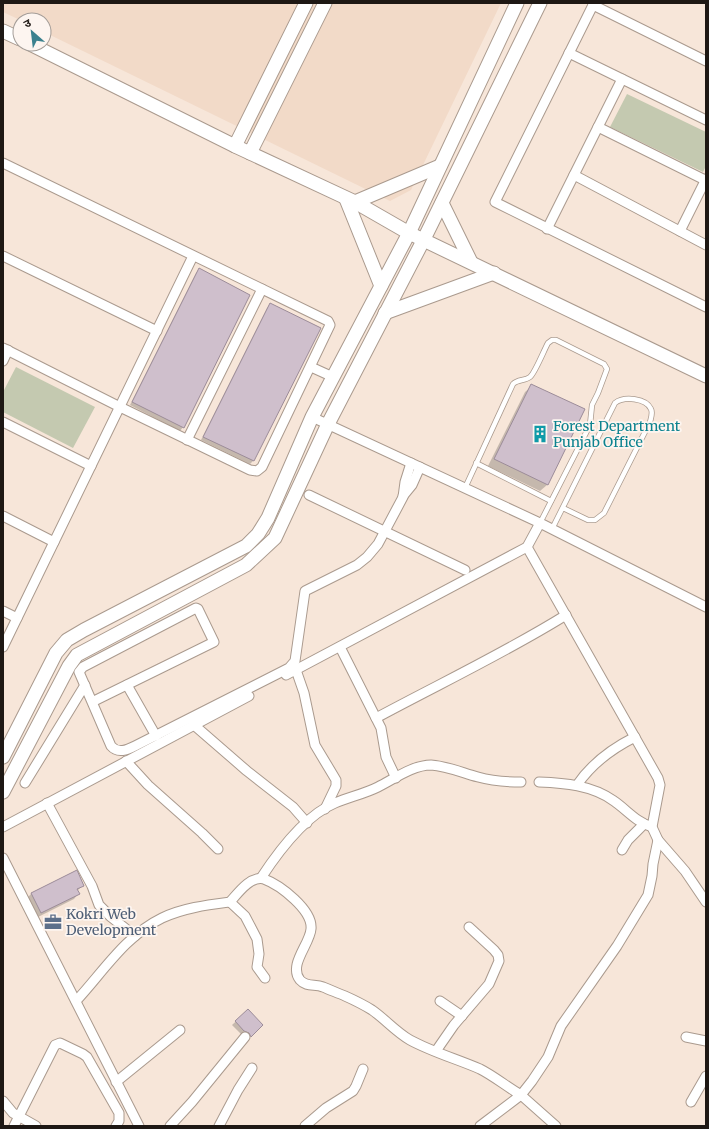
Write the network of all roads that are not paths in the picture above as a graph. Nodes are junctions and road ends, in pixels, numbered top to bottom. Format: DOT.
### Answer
graph roads {
  1 [pos="305,3"];
  2 [pos="325,3"];
  3 [pos="517,3"];
  4 [pos="540,3"];
  5 [pos="593,4"];
  6 [pos="46,52"];
  7 [pos="569,53"];
  8 [pos="706,61"];
  9 [pos="622,79"];
  10 [pos="706,120"];
  11 [pos="598,127"];
  12 [pos="236,146"];
  13 [pos="250,153"];
  14 [pos="3,163"];
  15 [pos="440,166"];
  16 [pos="574,176"];
  17 [pos="706,179"];
  18 [pos="350,200"];
  19 [pos="442,203"];
  20 [pos="547,229"];
  21 [pos="680,231"];
  22 [pos="409,233"];
  23 [pos="424,239"];
  24 [pos="706,245"];
  25 [pos="3,256"];
  26 [pos="193,256"];
  27 [pos="471,262"];
  28 [pos="494,273"];
  29 [pos="381,286"];
  30 [pos="262,289"];
  31 [pos="705,304"];
  32 [pos="385,313"];
  33 [pos="156,331"];
  34 [pos="6,349"];
  35 [pos="3,361"];
  36 [pos="311,367"];
  37 [pos="706,376"];
  38 [pos="332,377"];
  39 [pos="120,407"];
  40 [pos="312,417"];
  41 [pos="3,422"];
  42 [pos="328,424"];
  43 [pos="187,440"];
  44 [pos="411,463"];
  45 [pos="476,463"];
  46 [pos="91,466"];
  47 [pos="420,467"];
  48 [pos="464,488"];
  49 [pos="309,495"];
  50 [pos="403,497"];
  51 [pos="551,501"];
  52 [pos="563,508"];
  53 [pos="3,516"];
  54 [pos="540,523"];
  55 [pos="552,529"];
  56 [pos="385,532"];
  57 [pos="54,542"];
  58 [pos="527,547"];
  59 [pos="465,570"];
  60 [pos="706,607"];
  61 [pos="3,610"];
  62 [pos="566,615"];
  63 [pos="17,618"];
  64 [pos="3,647"];
  65 [pos="340,647"];
  66 [pos="296,670"];
  67 [pos="84,685"];
  68 [pos="127,685"];
  69 [pos="92,702"];
  70 [pos="376,718"];
  71 [pos="194,725"];
  72 [pos="156,736"];
  73 [pos="635,737"];
  74 [pos="3,757"];
  75 [pos="126,761"];
  76 [pos="396,778"];
  77 [pos="521,782"];
  78 [pos="539,782"];
  79 [pos="26,783"];
  80 [pos="577,785"];
  81 [pos="3,792"];
  82 [pos="47,803"];
  83 [pos="325,809"];
  84 [pos="307,823"];
  85 [pos="648,826"];
  86 [pos="3,827"];
  87 [pos="658,840"];
  88 [pos="218,849"];
  89 [pos="622,850"];
  90 [pos="3,858"];
  91 [pos="261,878"];
  92 [pos="230,902"];
  93 [pos="706,902"];
  94 [pos="469,926"];
  95 [pos="135,936"];
  96 [pos="265,978"];
  97 [pos="76,1001"];
  98 [pos="440,1001"];
  99 [pos="462,1016"];
  100 [pos="180,1030"];
  101 [pos="245,1037"];
  102 [pos="686,1037"];
  103 [pos="706,1041"];
  104 [pos="436,1051"];
  105 [pos="252,1068"];
  106 [pos="363,1069"];
  107 [pos="706,1076"];
  108 [pos="116,1082"];
  109 [pos="521,1095"];
  110 [pos="3,1101"];
  111 [pos="691,1102"];
  112 [pos="17,1122"];
  113 [pos="36,1126"];
  114 [pos="116,1126"];
  115 [pos="139,1126"];
  116 [pos="170,1126"];
  117 [pos="219,1126"];
  118 [pos="305,1126"];
  119 [pos="480,1126"];
  120 [pos="556,1126"];
  1 -- 12 [label="main road"];
  2 -- 13 [label="main road"];
  3 -- 15 [label="main road"];
  4 -- 19 [label="main road"];
  5 -- 7 [label="street"];
  5 -- 8 [label="street"];
  6 -- 12 [label="main road"];
  7 -- 9 [label="street"];
  7 -- 20 [label="street"];
  9 -- 10 [label="street"];
  9 -- 11 [label="street"];
  11 -- 16 [label="street"];
  11 -- 17 [label="street"];
  12 -- 13 [label="main road"];
  13 -- 18 [label="main road"];
  14 -- 26 [label="street"];
  15 -- 18 [label="main road"];
  15 -- 22 [label="main road"];
  16 -- 20 [label="street"];
  16 -- 21 [label="street"];
  17 -- 21 [label="street"];
  18 -- 22 [label="main road"];
  18 -- 29 [label="main road"];
  19 -- 23 [label="main road"];
  19 -- 27 [label="main road"];
  20 -- 31 [label="street"];
  21 -- 24 [label="street"];
  22 -- 23 [label="main road"];
  22 -- 29 [label="main road"];
  23 -- 27 [label="main road"];
  23 -- 32 [label="main road"];
  25 -- 33 [label="street"];
  26 -- 30 [label="street"];
  26 -- 33 [label="street"];
  27 -- 28 [label="main road"];
  28 -- 32 [label="main road"];
  28 -- 37 [label="main road"];
  29 -- 38 [label="main road"];
  30 -- 36 [label="street"];
  30 -- 43 [label="street"];
  32 -- 42 [label="main road"];
  33 -- 39 [label="street"];
  34 -- 35 [label="street"];
  34 -- 39 [label="street"];
  36 -- 38 [label="street"];
  36 -- 43 [label="street"];
  38 -- 40 [label="main road"];
  39 -- 43 [label="street"];
  39 -- 46 [label="street"];
  40 -- 42 [label="street"];
  40 -- 74 [label="main road"];
  41 -- 46 [label="street"];
  42 -- 44 [label="street"];
  42 -- 81 [label="main road"];
  44 -- 47 [label="street"];
  44 -- 50 [label="street"];
  45 -- 48 [label="lane"];
  45 -- 51 [label="lane"];
  45 -- 51 [label="lane"];
  46 -- 57 [label="street"];
  47 -- 48 [label="street"];
  47 -- 50 [label="street"];
  48 -- 54 [label="street"];
  49 -- 56 [label="street"];
  50 -- 56 [label="street"];
  51 -- 54 [label="lane"];
  52 -- 52 [label="lane"];
  52 -- 55 [label="lane"];
  53 -- 57 [label="street"];
  54 -- 55 [label="street"];
  54 -- 58 [label="street"];
  55 -- 60 [label="street"];
  56 -- 59 [label="street"];
  56 -- 72 [label="street"];
  57 -- 63 [label="street"];
  58 -- 62 [label="street"];
  58 -- 65 [label="street"];
  61 -- 63 [label="street"];
  62 -- 70 [label="street"];
  62 -- 73 [label="street"];
  63 -- 64 [label="street"];
  65 -- 66 [label="street"];
  65 -- 70 [label="street"];
  66 -- 71 [label="street"];
  66 -- 83 [label="street"];
  67 -- 68 [label="street"];
  67 -- 69 [label="street"];
  67 -- 79 [label="street"];
  68 -- 69 [label="street"];
  68 -- 72 [label="street"];
  69 -- 72 [label="street"];
  70 -- 76 [label="street"];
  71 -- 75 [label="street"];
  71 -- 84 [label="street"];
  73 -- 80 [label="street"];
  73 -- 85 [label="street"];
  75 -- 82 [label="street"];
  75 -- 88 [label="street"];
  76 -- 77 [label="street"];
  76 -- 83 [label="street"];
  78 -- 80 [label="street"];
  80 -- 85 [label="street"];
  82 -- 86 [label="street"];
  82 -- 95 [label="street"];
  83 -- 84 [label="street"];
  84 -- 91 [label="street"];
  85 -- 87 [label="street"];
  85 -- 89 [label="street"];
  87 -- 93 [label="street"];
  87 -- 109 [label="street"];
  90 -- 97 [label="street"];
  91 -- 92 [label="street"];
  91 -- 104 [label="street"];
  92 -- 95 [label="street"];
  92 -- 96 [label="street"];
  94 -- 99 [label="street"];
  95 -- 97 [label="street"];
  97 -- 108 [label="street"];
  98 -- 99 [label="street"];
  99 -- 104 [label="street"];
  100 -- 108 [label="street"];
  101 -- 116 [label="street"];
  102 -- 103 [label="street"];
  104 -- 109 [label="street"];
  105 -- 117 [label="street"];
  106 -- 118 [label="street"];
  107 -- 111 [label="street"];
  108 -- 115 [label="street"];
  109 -- 119 [label="street"];
  109 -- 120 [label="street"];
  110 -- 112 [label="street"];
  112 -- 113 [label="street"];
  112 -- 114 [label="street"];
}
